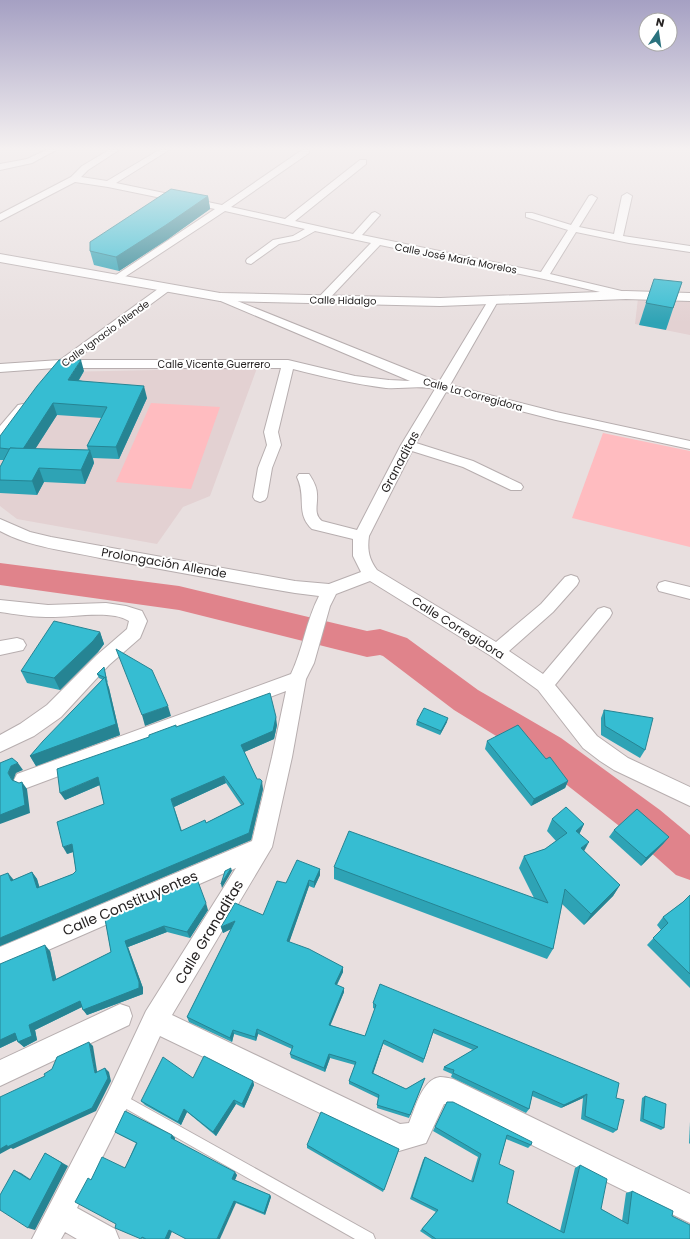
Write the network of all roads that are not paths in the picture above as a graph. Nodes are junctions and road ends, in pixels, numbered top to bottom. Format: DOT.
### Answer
graph roads {
  1 [pos="19,208"];
  2 [pos="223,208"];
  3 [pos="305,208"];
  4 [pos="586,208"];
  5 [pos="625,208"];
  6 [pos="376,215"];
  7 [pos="529,215"];
  8 [pos="0,218"];
  9 [pos="286,223"];
  10 [pos="313,228"];
  11 [pos="573,228"];
  12 [pos="355,237"];
  13 [pos="618,237"];
  14 [pos="378,242"];
  15 [pos="690,249"];
  16 [pos="1,259"];
  17 [pos="251,261"];
  18 [pos="544,276"];
  19 [pos="117,279"];
  20 [pos="166,288"];
  21 [pos="626,296"];
  22 [pos="220,297"];
  23 [pos="690,297"];
  24 [pos="322,300"];
  25 [pos="493,301"];
  26 [pos="61,364"];
  27 [pos="288,364"];
  28 [pos="0,368"];
  29 [pos="52,375"];
  30 [pos="426,383"];
  31 [pos="442,388"];
  32 [pos="32,398"];
  33 [pos="0,434"];
  34 [pos="690,445"];
  35 [pos="408,446"];
  36 [pos="304,477"];
  37 [pos="516,487"];
  38 [pos="260,497"];
  39 [pos="3,529"];
  40 [pos="360,536"];
  41 [pos="371,574"];
  42 [pos="572,581"];
  43 [pos="666,587"];
  44 [pos="330,590"];
  45 [pos="690,593"];
  46 [pos="0,606"];
  47 [pos="604,613"];
  48 [pos="497,651"];
  49 [pos="297,679"];
  50 [pos="544,684"];
  51 [pos="0,744"];
  52 [pos="24,780"];
  53 [pos="690,797"];
  54 [pos="261,847"];
  55 [pos="0,959"];
  56 [pos="120,1016"];
  57 [pos="155,1020"];
  58 [pos="0,1073"];
  59 [pos="118,1098"];
  60 [pos="690,1210"];
  61 [pos="59,1213"];
  62 [pos="46,1239"];
  63 [pos="105,1239"];
  64 [pos="368,1239"];
  1 -- 8 [label="street"];
  2 -- 9 [label="street, Calle José María Morelos"];
  2 -- 19 [label="street"];
  3 -- 9 [label="street"];
  4 -- 11 [label="street"];
  5 -- 13 [label="street"];
  6 -- 12 [label="street"];
  7 -- 11 [label="street"];
  9 -- 10 [label="street, Calle José María Morelos"];
  10 -- 12 [label="street, Calle José María Morelos"];
  10 -- 17 [label="street"];
  11 -- 13 [label="street"];
  11 -- 18 [label="street"];
  12 -- 14 [label="street, Calle José María Morelos"];
  13 -- 15 [label="street"];
  14 -- 18 [label="street, Calle José María Morelos"];
  14 -- 24 [label="street"];
  16 -- 19 [label="main road, Calle Hidalgo"];
  18 -- 21 [label="street, Calle José María Morelos"];
  19 -- 20 [label="main road, Calle Hidalgo"];
  20 -- 22 [label="main road, Calle Hidalgo"];
  20 -- 26 [label="street, Calle Ignacio Allende"];
  21 -- 23 [label="main road, Calle Hidalgo"];
  21 -- 25 [label="main road, Calle Hidalgo"];
  22 -- 24 [label="main road, Calle Hidalgo"];
  22 -- 30 [label="street, Calle La Corregidora"];
  24 -- 25 [label="main road, Calle Hidalgo"];
  25 -- 31 [label="street, Granaditas"];
  26 -- 27 [label="street, Calle Vicente Guerrero"];
  26 -- 28 [label="street, Calle Vicente Guerrero"];
  26 -- 29 [label="street, Calle Ignacio Allende"];
  27 -- 30 [label="street, Calle Vicente Guerrero"];
  27 -- 38 [label="street"];
  30 -- 31 [label="street, Calle La Corregidora"];
  31 -- 34 [label="street, Calle La Corregidora"];
  31 -- 35 [label="street, Granaditas"];
  32 -- 33 [label="street"];
  35 -- 37 [label="street"];
  35 -- 40 [label="street, Granaditas"];
  36 -- 40 [label="street"];
  39 -- 44 [label="street, Prolongación Allende"];
  40 -- 41 [label="street, Granaditas"];
  41 -- 44 [label="street"];
  41 -- 48 [label="street, Calle Corregidora"];
  42 -- 48 [label="street"];
  43 -- 45 [label="street"];
  44 -- 49 [label="street, Calle Granaditas"];
  46 -- 51 [label="street"];
  47 -- 50 [label="street"];
  48 -- 50 [label="street, Calle Corregidora"];
  49 -- 52 [label="street"];
  49 -- 54 [label="street, Calle Granaditas"];
  50 -- 53 [label="street, Calle Corregidora"];
  54 -- 55 [label="street, Calle Constituyentes"];
  54 -- 57 [label="street, Calle Granaditas"];
  56 -- 58 [label="street"];
  57 -- 59 [label="street, Calle Granaditas"];
  57 -- 60 [label="street"];
  59 -- 61 [label="street, Calle Granaditas"];
  59 -- 64 [label="lane"];
  61 -- 62 [label="street, Calle Granaditas"];
  61 -- 63 [label="street"];
}
